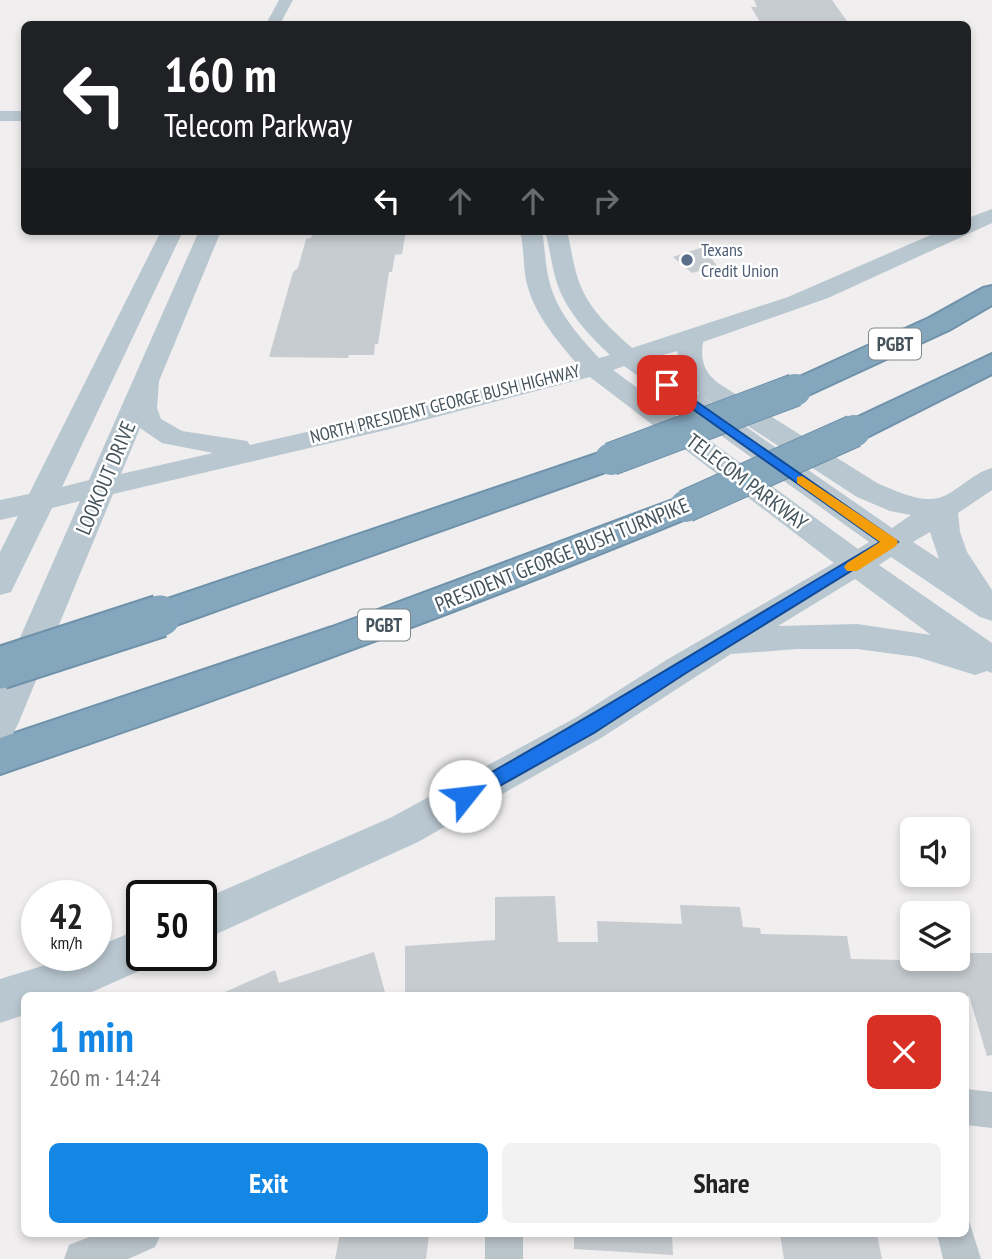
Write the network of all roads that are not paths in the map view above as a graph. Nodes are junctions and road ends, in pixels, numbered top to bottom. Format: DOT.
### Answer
graph roads {
  1 [pos="286,0"];
  2 [pos="275,21"];
  3 [pos="0,107"];
  4 [pos="21,107"];
  5 [pos="0,116"];
  6 [pos="21,116"];
  7 [pos="992,215"];
  8 [pos="971,225"];
  9 [pos="170,235"];
  10 [pos="208,235"];
  11 [pos="531,235"];
  12 [pos="557,235"];
  13 [pos="949,235"];
  14 [pos="992,294"];
  15 [pos="692,337"];
  16 [pos="626,356"];
  17 [pos="992,362"];
  18 [pos="592,366"];
  19 [pos="147,379"];
  20 [pos="992,391"];
  21 [pos="905,407"];
  22 [pos="268,448"];
  23 [pos="992,477"];
  24 [pos="101,489"];
  25 [pos="40,500"];
  26 [pos="943,509"];
  27 [pos="0,510"];
  28 [pos="891,542"];
  29 [pos="857,564"];
  30 [pos="0,584"];
  31 [pos="992,608"];
  32 [pos="720,645"];
  33 [pos="992,660"];
  34 [pos="0,668"];
  35 [pos="992,669"];
  36 [pos="0,724"];
  37 [pos="0,756"];
  38 [pos="217,914"];
  39 [pos="126,955"];
  40 [pos="28,992"];
  41 [pos="21,994"];
  42 [pos="0,1001"];
  43 [pos="969,1107"];
  44 [pos="992,1110"];
  45 [pos="135,1237"];
  46 [pos="504,1237"];
  47 [pos="957,1237"];
  48 [pos="83,1259"];
  49 [pos="504,1259"];
  50 [pos="962,1259"];
  1 -- 2 [label="main road"];
  3 -- 4 [label="main road"];
  5 -- 6 [label="main road"];
  7 -- 8 [label="main road"];
  9 -- 25 [label="main road"];
  10 -- 19 [label="main road, LOOKOUT DRIVE"];
  11 -- 18 [label="main road, TELECOM PARKWAY"];
  12 -- 16 [label="main road, TELECOM PARKWAY"];
  13 -- 15 [label="main road, NORTH PRESIDENT GEORGE BUSH HIGHWAY"];
  14 -- 34 [label="highway, PGBT, bridge"];
  15 -- 16 [label="main road, NORTH PRESIDENT GEORGE BUSH HIGHWAY"];
  15 -- 26 [label="main road"];
  16 -- 18 [label="main road, NORTH PRESIDENT GEORGE BUSH HIGHWAY"];
  16 -- 28 [label="main road, TELECOM PARKWAY"];
  17 -- 21 [label="highway, PRESIDENT GEORGE BUSH TURNPIKE / PGBT"];
  18 -- 22 [label="main road, NORTH PRESIDENT GEORGE BUSH HIGHWAY"];
  18 -- 29 [label="main road, TELECOM PARKWAY"];
  19 -- 22 [label="main road"];
  19 -- 24 [label="main road, LOOKOUT DRIVE"];
  20 -- 21 [label="highway"];
  21 -- 37 [label="highway, PRESIDENT GEORGE BUSH TURNPIKE / PGBT, bridge"];
  22 -- 24 [label="main road, NORTH PRESIDENT GEORGE BUSH HIGHWAY"];
  23 -- 26 [label="main road"];
  24 -- 25 [label="main road, NORTH PRESIDENT GEORGE BUSH HIGHWAY"];
  24 -- 36 [label="main road, LOOKOUT DRIVE"];
  25 -- 27 [label="main road, NORTH PRESIDENT GEORGE BUSH HIGHWAY"];
  25 -- 30 [label="main road"];
  26 -- 28 [label="main road"];
  26 -- 31 [label="main road"];
  28 -- 29 [label="main road"];
  28 -- 31 [label="main road, TELECOM PARKWAY"];
  29 -- 32 [label="main road"];
  29 -- 33 [label="main road, TELECOM PARKWAY"];
  32 -- 35 [label="main road"];
  32 -- 38 [label="main road"];
  39 -- 40 [label="main road"];
  41 -- 42 [label="main road"];
  43 -- 44 [label="street"];
  45 -- 48 [label="street"];
  46 -- 49 [label="street"];
  47 -- 50 [label="street"];
}
